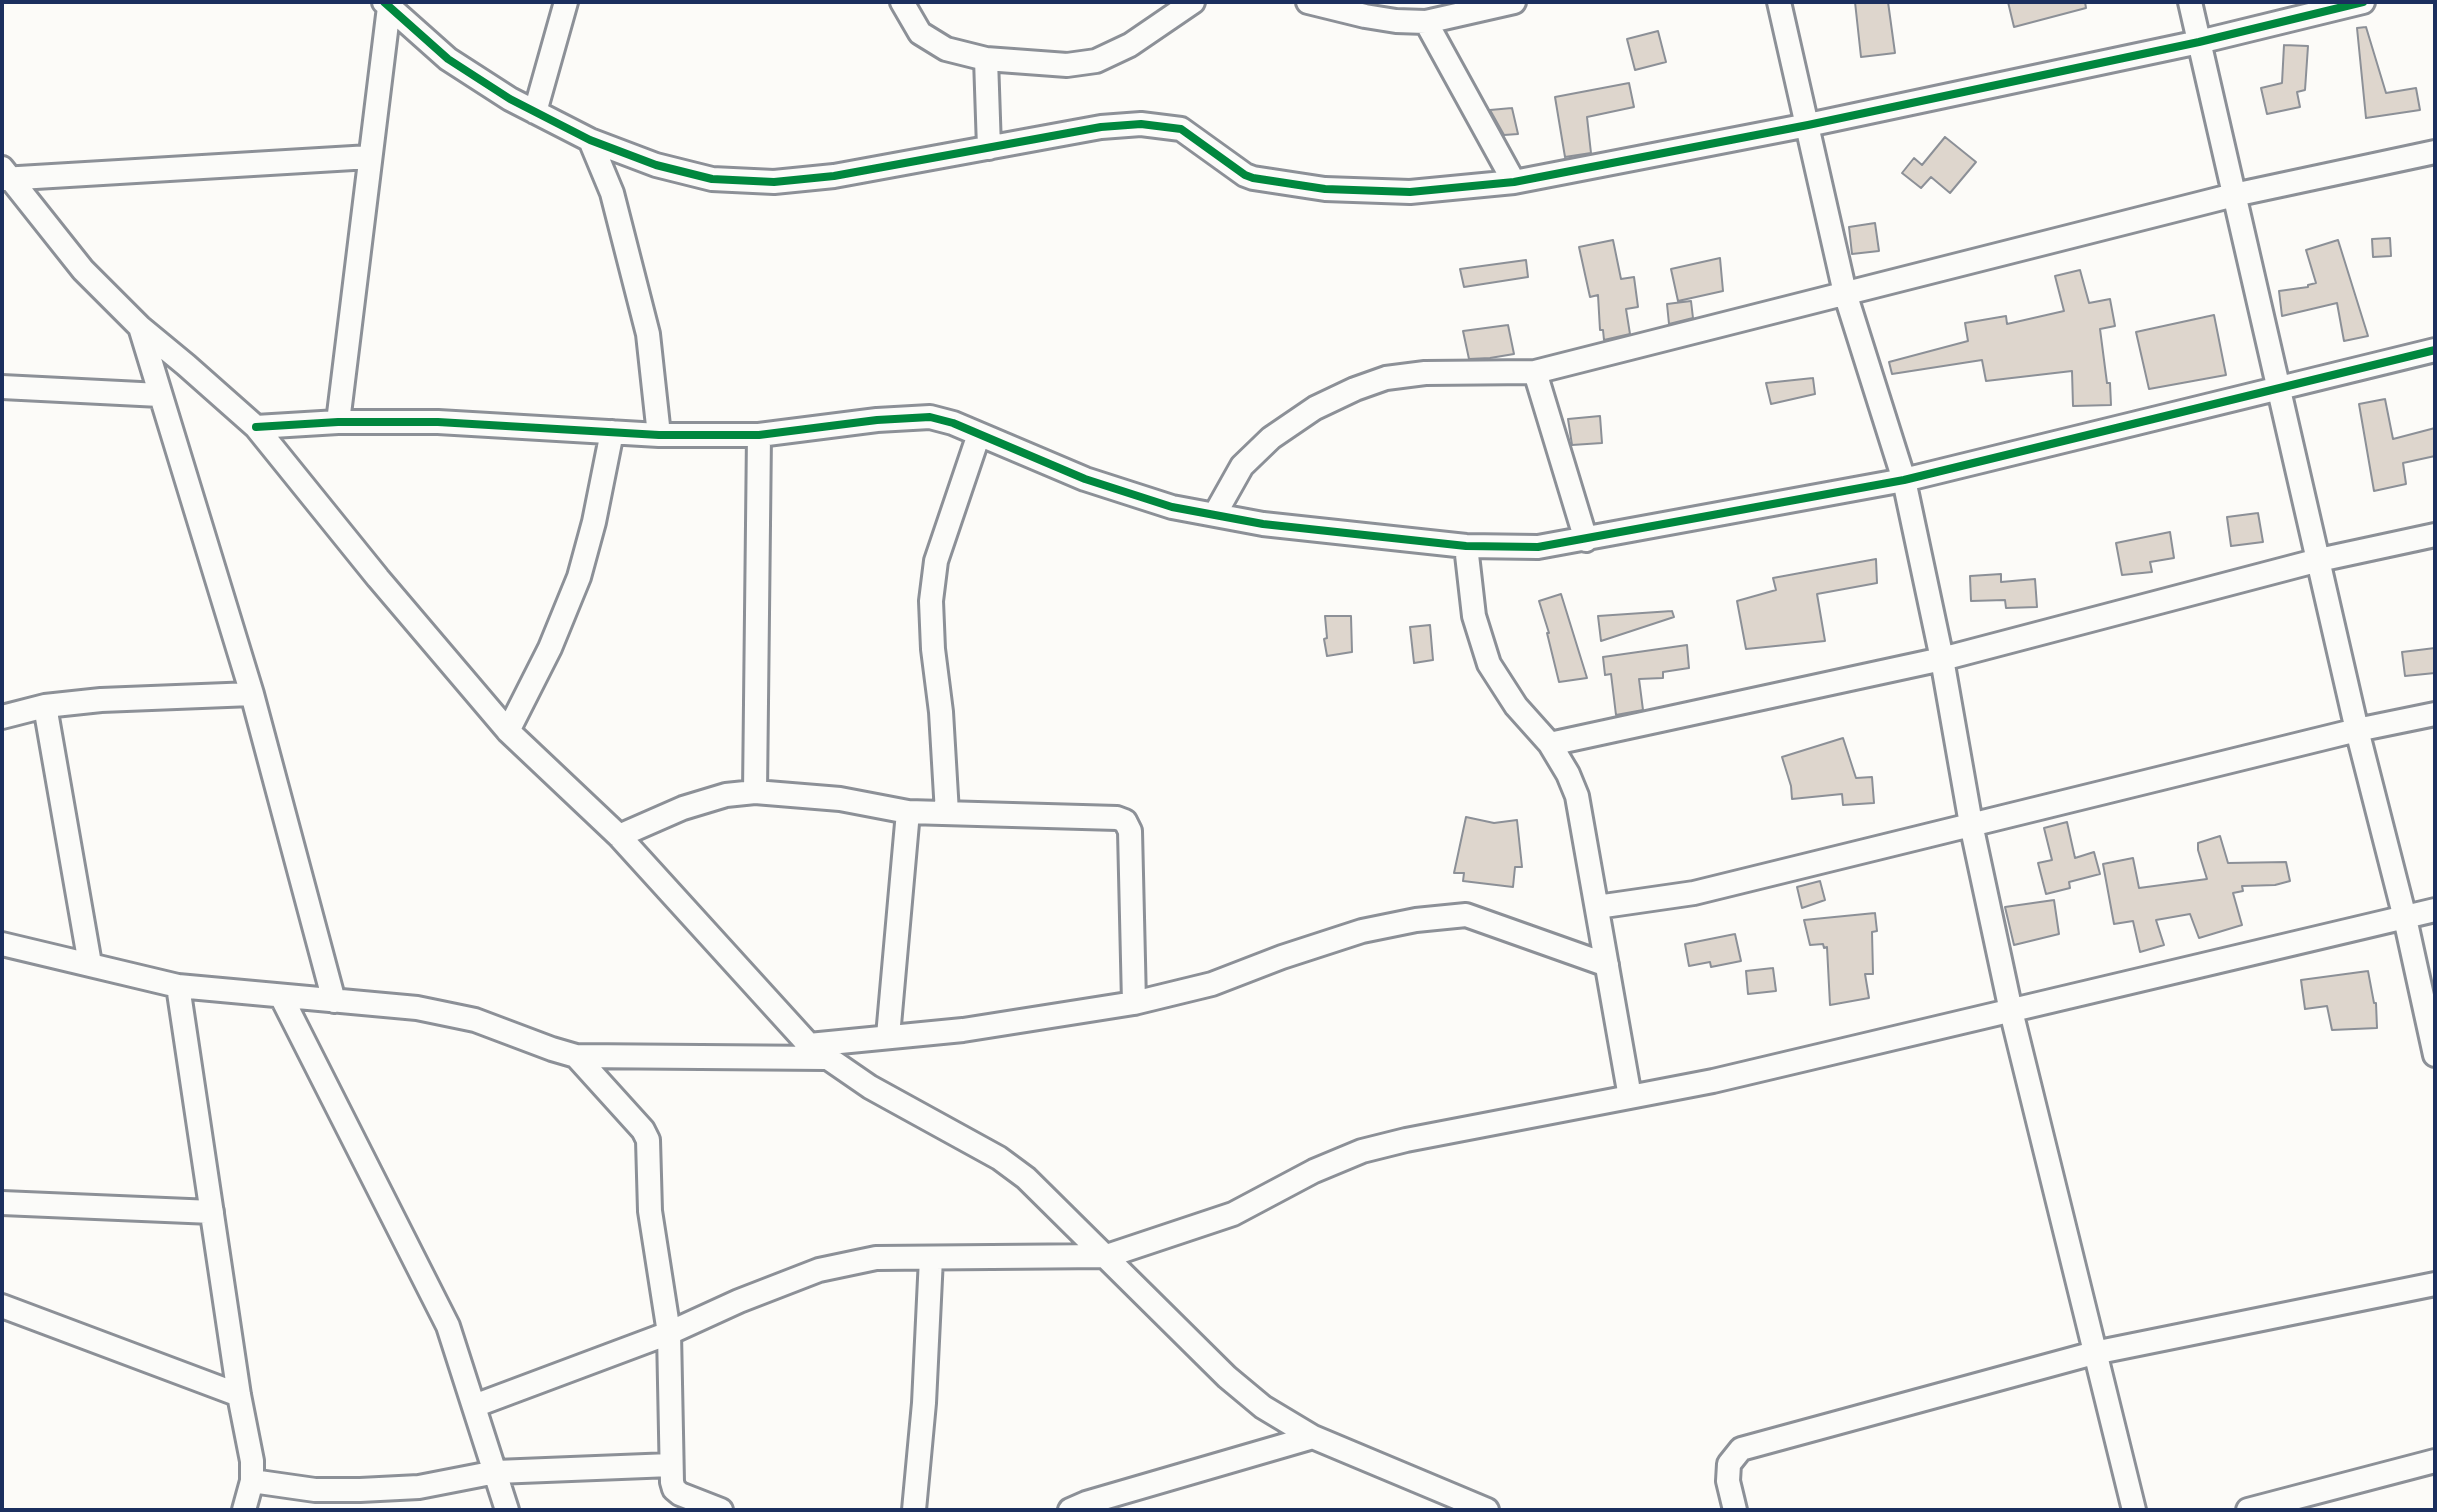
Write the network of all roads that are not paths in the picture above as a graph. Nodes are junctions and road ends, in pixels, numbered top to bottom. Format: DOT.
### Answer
graph roads {
  1 [pos="566,2"];
  2 [pos="902,2"];
  3 [pos="1193,2"];
  4 [pos="1308,2"];
  5 [pos="1514,2"];
  6 [pos="1779,2"];
  7 [pos="2190,2"];
  8 [pos="2363,2"];
  9 [pos="386,4"];
  10 [pos="1426,22"];
  11 [pos="2199,42"];
  12 [pos="986,59"];
  13 [pos="535,112"];
  14 [pos="1808,125"];
  15 [pos="590,140"];
  16 [pos="989,148"];
  17 [pos="2435,152"];
  18 [pos="370,157"];
  19 [pos="5,175"];
  20 [pos="1514,182"];
  21 [pos="2234,195"];
  22 [pos="1845,293"];
  23 [pos="140,327"];
  24 [pos="2435,350"];
  25 [pos="1535,372"];
  26 [pos="2,387"];
  27 [pos="2279,389"];
  28 [pos="160,395"];
  29 [pos="338,422"];
  30 [pos="256,427"];
  31 [pos="612,432"];
  32 [pos="979,434"];
  33 [pos="659,435"];
  34 [pos="759,435"];
  35 [pos="1904,480"];
  36 [pos="1215,514"];
  37 [pos="2435,535"];
  38 [pos="1586,540"];
  39 [pos="1466,546"];
  40 [pos="2319,560"];
  41 [pos="1942,659"];
  42 [pos="252,694"];
  43 [pos="45,706"];
  44 [pos="2435,714"];
  45 [pos="2,717"];
  46 [pos="2357,730"];
  47 [pos="508,731"];
  48 [pos="1550,744"];
  49 [pos="755,792"];
  50 [pos="908,812"];
  51 [pos="947,813"];
  52 [pos="1971,824"];
  53 [pos="619,836"];
  54 [pos="1597,907"];
  55 [pos="2435,910"];
  56 [pos="2405,918"];
  57 [pos="2,944"];
  58 [pos="90,964"];
  59 [pos="1607,965"];
  60 [pos="178,986"];
  61 [pos="281,996"];
  62 [pos="334,1001"];
  63 [pos="1134,1003"];
  64 [pos="2011,1011"];
  65 [pos="888,1036"];
  66 [pos="817,1052"];
  67 [pos="2435,1055"];
  68 [pos="576,1056"];
  69 [pos="1630,1097"];
  70 [pos="2,1203"];
  71 [pos="212,1212"];
  72 [pos="1107,1256"];
  73 [pos="931,1258"];
  74 [pos="2435,1284"];
  75 [pos="2,1306"];
  76 [pos="669,1333"];
  77 [pos="2094,1353"];
  78 [pos="239,1395"];
  79 [pos="474,1406"];
  80 [pos="1313,1437"];
  81 [pos="2435,1461"];
  82 [pos="671,1465"];
  83 [pos="496,1472"];
  84 [pos="252,1481"];
  85 [pos="244,1510"];
  86 [pos="507,1510"];
  87 [pos="721,1510"];
  88 [pos="914,1510"];
  89 [pos="1070,1510"];
  90 [pos="1487,1510"];
  91 [pos="1735,1510"];
  92 [pos="2134,1510"];
  93 [pos="2248,1510"];
  1 -- 13 [label="street"];
  2 -- 12 [label="street"];
  3 -- 12 [label="street"];
  4 -- 10 [label="street"];
  5 -- 10 [label="street"];
  6 -- 14 [label="street"];
  7 -- 11 [label="street"];
  8 -- 11 [label="street"];
  9 -- 13 [label="street"];
  9 -- 18 [label="street"];
  10 -- 20 [label="street"];
  11 -- 14 [label="street"];
  11 -- 21 [label="street"];
  12 -- 16 [label="street"];
  13 -- 15 [label="street"];
  14 -- 20 [label="street"];
  14 -- 22 [label="street"];
  15 -- 16 [label="street"];
  15 -- 33 [label="street"];
  16 -- 20 [label="street"];
  17 -- 21 [label="street"];
  18 -- 19 [label="street"];
  18 -- 29 [label="street"];
  19 -- 23 [label="street"];
  21 -- 22 [label="street"];
  21 -- 27 [label="street"];
  22 -- 25 [label="street"];
  22 -- 35 [label="street"];
  23 -- 28 [label="street"];
  23 -- 30 [label="street"];
  24 -- 27 [label="street"];
  25 -- 36 [label="street"];
  25 -- 38 [label="street"];
  26 -- 28 [label="street"];
  27 -- 35 [label="street"];
  27 -- 40 [label="street"];
  28 -- 42 [label="street"];
  29 -- 30 [label="street"];
  29 -- 31 [label="street"];
  30 -- 47 [label="street"];
  31 -- 33 [label="street"];
  31 -- 47 [label="street"];
  32 -- 34 [label="street"];
  32 -- 36 [label="street"];
  32 -- 51 [label="street"];
  33 -- 34 [label="street"];
  34 -- 49 [label="street"];
  35 -- 38 [label="street"];
  35 -- 41 [label="street"];
  36 -- 39 [label="street"];
  37 -- 40 [label="street"];
  38 -- 39 [label="street"];
  39 -- 48 [label="street"];
  40 -- 41 [label="street"];
  40 -- 46 [label="street"];
  41 -- 48 [label="street"];
  41 -- 52 [label="street"];
  42 -- 43 [label="street"];
  42 -- 62 [label="street"];
  43 -- 45 [label="street"];
  43 -- 58 [label="street"];
  44 -- 46 [label="street"];
  46 -- 52 [label="street"];
  46 -- 56 [label="street"];
  47 -- 53 [label="street"];
  48 -- 54 [label="street"];
  49 -- 50 [label="street"];
  49 -- 53 [label="street"];
  50 -- 51 [label="street"];
  50 -- 65 [label="street"];
  51 -- 63 [label="street"];
  52 -- 54 [label="street"];
  52 -- 64 [label="street"];
  53 -- 66 [label="street"];
  54 -- 59 [label="street"];
  55 -- 56 [label="street"];
  56 -- 64 [label="street"];
  56 -- 67 [label="street"];
  57 -- 58 [label="street"];
  58 -- 60 [label="street"];
  59 -- 63 [label="street"];
  59 -- 69 [label="street"];
  60 -- 61 [label="street"];
  60 -- 71 [label="street"];
  61 -- 62 [label="street"];
  61 -- 79 [label="street"];
  62 -- 68 [label="street"];
  63 -- 65 [label="street"];
  64 -- 69 [label="street"];
  64 -- 77 [label="street"];
  65 -- 66 [label="street"];
  66 -- 68 [label="street"];
  66 -- 72 [label="street"];
  68 -- 76 [label="street"];
  69 -- 72 [label="street"];
  70 -- 71 [label="street"];
  71 -- 78 [label="street"];
  72 -- 73 [label="street"];
  72 -- 80 [label="street"];
  73 -- 76 [label="street"];
  73 -- 88 [label="street"];
  74 -- 77 [label="street"];
  75 -- 78 [label="street"];
  76 -- 79 [label="street"];
  76 -- 82 [label="street"];
  77 -- 91 [label="street"];
  77 -- 92 [label="street"];
  78 -- 84 [label="street"];
  79 -- 83 [label="street"];
  80 -- 89 [label="street"];
  80 -- 90 [label="street"];
  81 -- 93 [label="street"];
  82 -- 83 [label="street"];
  82 -- 87 [label="street"];
  83 -- 84 [label="street"];
  83 -- 86 [label="street"];
  84 -- 85 [label="street"];
}
